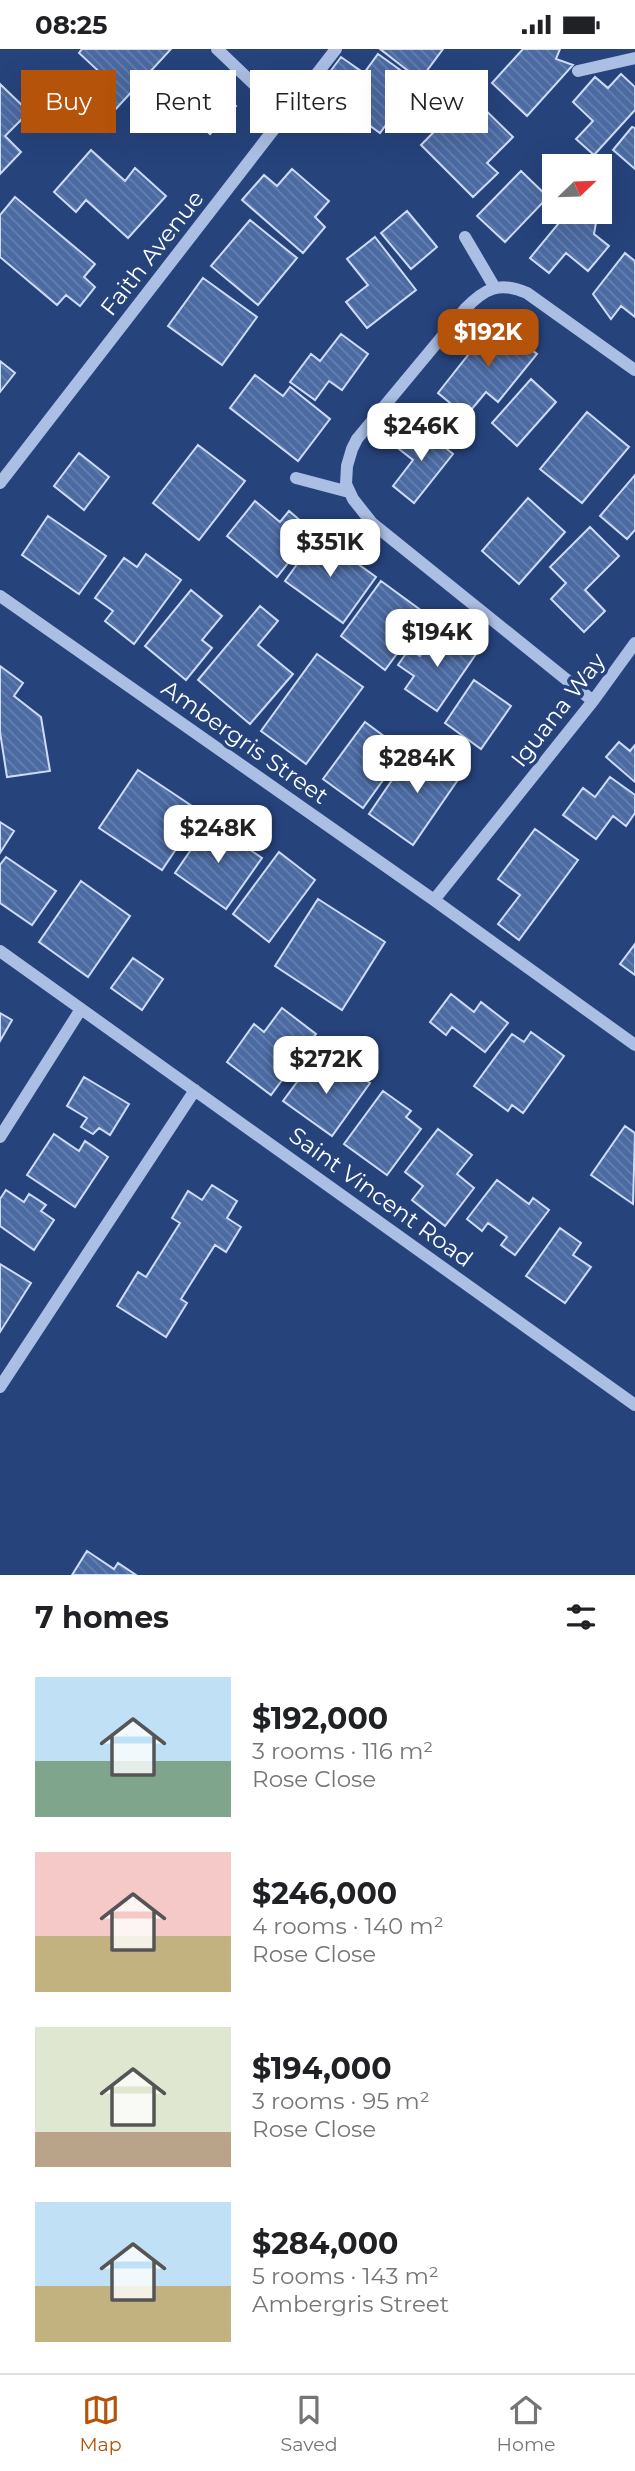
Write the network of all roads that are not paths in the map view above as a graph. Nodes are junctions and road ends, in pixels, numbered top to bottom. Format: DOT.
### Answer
graph roads {
  1 [pos="217,49"];
  2 [pos="336,49"];
  3 [pos="635,58"];
  4 [pos="320,70"];
  5 [pos="578,71"];
  6 [pos="250,81"];
  7 [pos="272,133"];
  8 [pos="465,237"];
  9 [pos="495,288"];
  10 [pos="635,370"];
  11 [pos="296,478"];
  12 [pos="0,483"];
  13 [pos="349,492"];
  14 [pos="0,596"];
  15 [pos="635,643"];
  16 [pos="593,701"];
  17 [pos="434,900"];
  18 [pos="0,951"];
  19 [pos="81,1009"];
  20 [pos="635,1045"];
  21 [pos="195,1090"];
  22 [pos="1,1132"];
  23 [pos="0,1387"];
  24 [pos="635,1405"];
  1 -- 6 [label="street"];
  2 -- 4 [label="street, Faith Avenue"];
  3 -- 5 [label="street"];
  7 -- 12 [label="street, Faith Avenue"];
  8 -- 9 [label="street"];
  9 -- 10 [label="street"];
  9 -- 13 [label="street"];
  11 -- 13 [label="street"];
  13 -- 16 [label="street"];
  14 -- 17 [label="street, Ambergris Street"];
  15 -- 16 [label="street, Iguana Way"];
  16 -- 17 [label="street, Iguana Way"];
  17 -- 20 [label="street, Ambergris Street"];
  18 -- 19 [label="street, Saint Vincent Road"];
  19 -- 21 [label="street, Saint Vincent Road"];
  19 -- 22 [label="street"];
  21 -- 23 [label="street"];
  21 -- 24 [label="street, Saint Vincent Road"];
}
